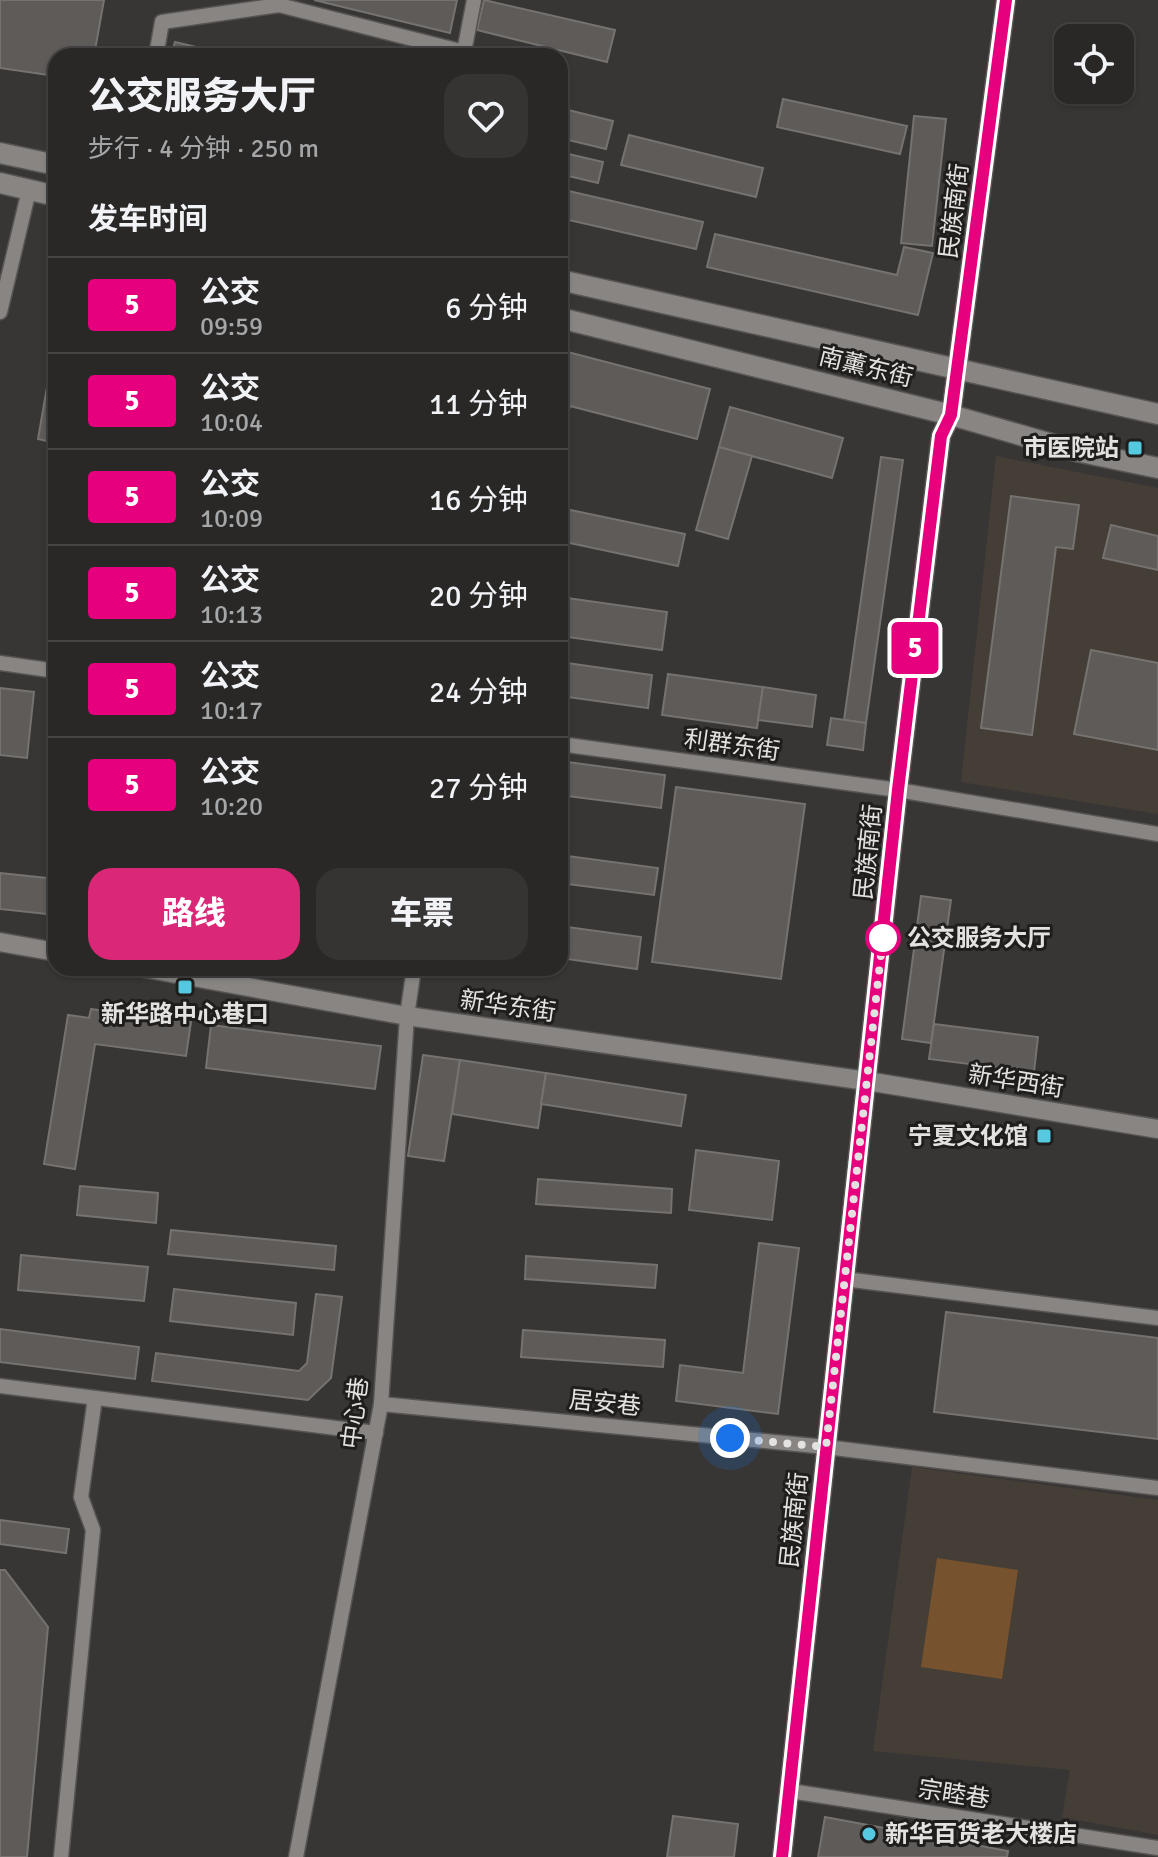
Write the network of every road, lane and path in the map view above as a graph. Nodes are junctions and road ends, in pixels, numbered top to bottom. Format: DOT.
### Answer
graph roads {
  1 [pos="474,0"];
  2 [pos="1006,0"];
  3 [pos="279,3"];
  4 [pos="157,48"];
  5 [pos="449,48"];
  6 [pos="465,48"];
  7 [pos="0,153"];
  8 [pos="48,163"];
  9 [pos="0,183"];
  10 [pos="29,190"];
  11 [pos="48,194"];
  12 [pos="568,282"];
  13 [pos="0,312"];
  14 [pos="568,320"];
  15 [pos="958,370"];
  16 [pos="1158,414"];
  17 [pos="951,415"];
  18 [pos="1158,468"];
  19 [pos="0,663"];
  20 [pos="48,670"];
  21 [pos="568,745"];
  22 [pos="898,790"];
  23 [pos="1158,834"];
  24 [pos="0,942"];
  25 [pos="48,951"];
  26 [pos="188,976"];
  27 [pos="413,976"];
  28 [pos="407,1016"];
  29 [pos="867,1081"];
  30 [pos="1158,1129"];
  31 [pos="844,1279"];
  32 [pos="1158,1318"];
  33 [pos="0,1386"];
  34 [pos="95,1398"];
  35 [pos="381,1404"];
  36 [pos="376,1433"];
  37 [pos="826,1447"];
  38 [pos="1158,1488"];
  39 [pos="790,1791"];
  40 [pos="1158,1848"];
  41 [pos="61,1857"];
  42 [pos="296,1857"];
  43 [pos="782,1857"];
  1 -- 6 [label="street"];
  2 -- 15 [label="street, 民族南街"];
  3 -- 4 [label="street"];
  3 -- 5 [label="street"];
  7 -- 8 [label="main road"];
  9 -- 10 [label="main road"];
  10 -- 11 [label="main road"];
  10 -- 13 [label="street"];
  12 -- 15 [label="main road, 南薰东街"];
  14 -- 17 [label="main road, 南薰东街"];
  15 -- 16 [label="main road, 南薰东街"];
  15 -- 17 [label="street, 民族南街"];
  17 -- 18 [label="main road, 南薰东街"];
  17 -- 22 [label="street, 民族南街"];
  19 -- 20 [label="street"];
  21 -- 22 [label="street, 利群东街"];
  22 -- 23 [label="street, 利群东街"];
  22 -- 29 [label="street, 民族南街"];
  24 -- 25 [label="street"];
  26 -- 28 [label="street, 新华东街"];
  27 -- 28 [label="street, 中心巷"];
  28 -- 29 [label="street, 新华东街"];
  28 -- 35 [label="street, 中心巷"];
  29 -- 30 [label="street, 新华西街"];
  29 -- 31 [label="street, 民族南街"];
  31 -- 32 [label="street"];
  31 -- 37 [label="street, 民族南街"];
  33 -- 34 [label="street"];
  34 -- 36 [label="street"];
  34 -- 41 [label="street"];
  35 -- 36 [label="street, 中心巷"];
  35 -- 37 [label="street, 居安巷"];
  36 -- 42 [label="street, 中心巷"];
  37 -- 38 [label="street, 居安巷"];
  37 -- 39 [label="street, 民族南街"];
  39 -- 40 [label="street, 宗睦巷"];
  39 -- 43 [label="street, 民族南街"];
}
